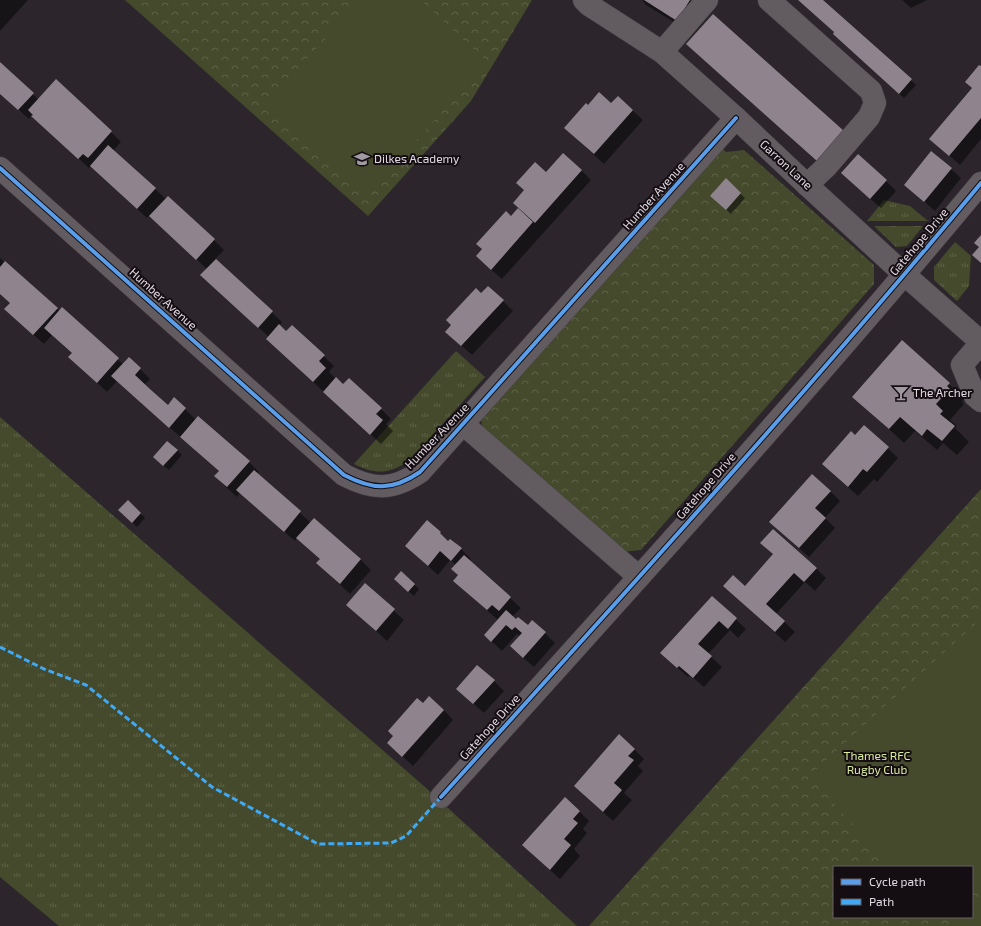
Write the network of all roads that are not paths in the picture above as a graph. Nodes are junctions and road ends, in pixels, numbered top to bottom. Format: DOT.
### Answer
graph roads {
  1 [pos="584,0"];
  2 [pos="707,0"];
  3 [pos="769,0"];
  4 [pos="662,52"];
  5 [pos="736,118"];
  6 [pos="0,168"];
  7 [pos="981,183"];
  8 [pos="807,185"];
  9 [pos="905,275"];
  10 [pos="981,342"];
  11 [pos="981,401"];
  12 [pos="463,424"];
  13 [pos="639,577"];
  14 [pos="441,797"];
  1 -- 4 [label="street, Garron Lane"];
  2 -- 4 [label="street"];
  3 -- 8 [label="street"];
  4 -- 5 [label="street, Garron Lane"];
  5 -- 8 [label="street, Garron Lane"];
  5 -- 12 [label="street, Humber Avenue"];
  6 -- 12 [label="street, Humber Avenue"];
  7 -- 9 [label="street, Gatehope Drive"];
  8 -- 9 [label="street, Garron Lane"];
  9 -- 10 [label="street, Garron Lane"];
  9 -- 13 [label="street, Gatehope Drive"];
  10 -- 11 [label="street"];
  12 -- 13 [label="street, Humber Avenue"];
  13 -- 14 [label="street, Gatehope Drive"];
}
